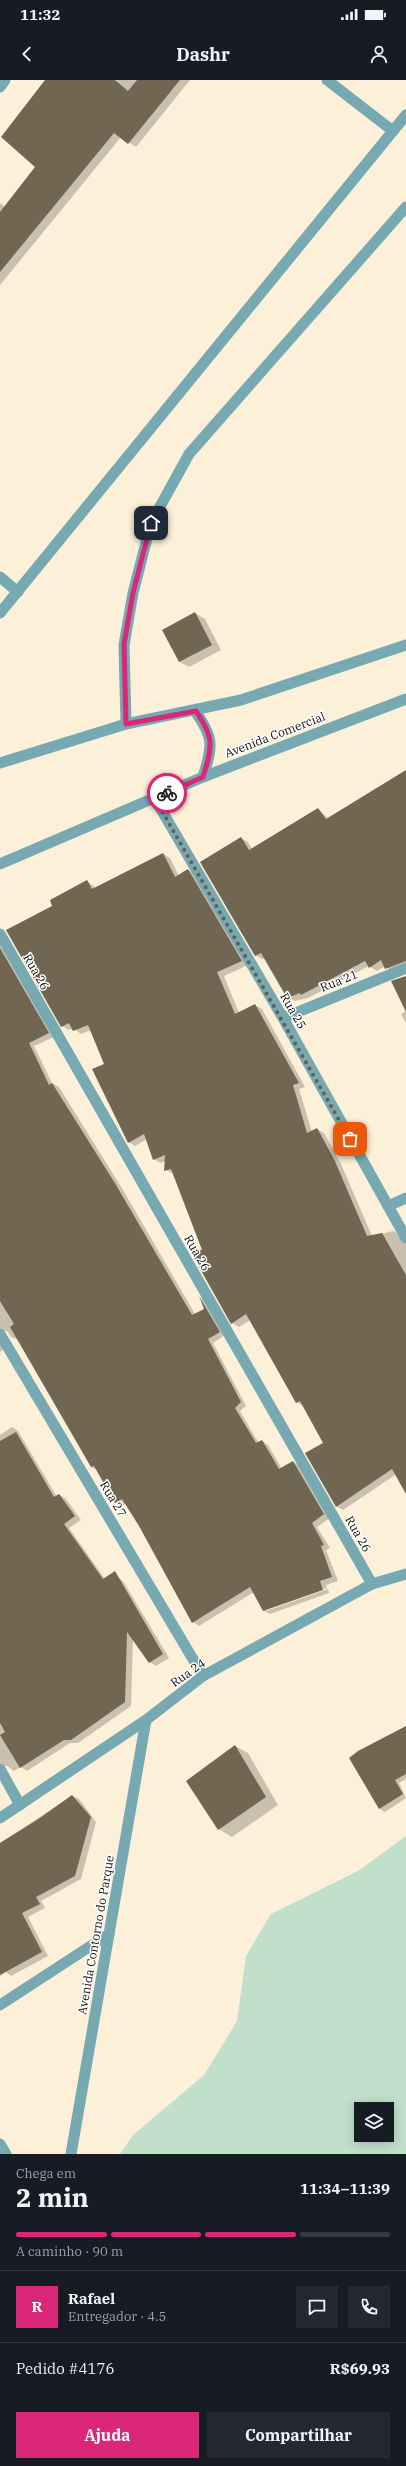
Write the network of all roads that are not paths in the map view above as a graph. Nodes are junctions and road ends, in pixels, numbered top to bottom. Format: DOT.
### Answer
graph roads {
  1 [pos="5,80"];
  2 [pos="328,80"];
  3 [pos="0,87"];
  4 [pos="406,116"];
  5 [pos="393,131"];
  6 [pos="406,207"];
  7 [pos="0,577"];
  8 [pos="18,592"];
  9 [pos="0,613"];
  10 [pos="406,645"];
  11 [pos="406,699"];
  12 [pos="196,711"];
  13 [pos="126,724"];
  14 [pos="0,763"];
  15 [pos="203,777"];
  16 [pos="155,799"];
  17 [pos="0,864"];
  18 [pos="0,934"];
  19 [pos="406,968"];
  20 [pos="283,1018"];
  21 [pos="406,1198"];
  22 [pos="388,1206"];
  23 [pos="406,1238"];
  24 [pos="0,1334"];
  25 [pos="406,1574"];
  26 [pos="372,1584"];
  27 [pos="203,1676"];
  28 [pos="146,1720"];
  29 [pos="0,1769"];
  30 [pos="20,1805"];
  31 [pos="0,1818"];
  32 [pos="109,1934"];
  33 [pos="0,2005"];
  34 [pos="0,2144"];
  35 [pos="6,2154"];
  36 [pos="71,2154"];
  1 -- 3 [label="street"];
  2 -- 5 [label="street"];
  4 -- 5 [label="street"];
  5 -- 8 [label="street"];
  6 -- 13 [label="street"];
  7 -- 8 [label="street"];
  8 -- 9 [label="street"];
  10 -- 12 [label="street"];
  11 -- 15 [label="street, Avenida Comercial"];
  12 -- 13 [label="street"];
  12 -- 15 [label="street"];
  13 -- 14 [label="street"];
  15 -- 16 [label="street, Avenida Comercial"];
  16 -- 17 [label="street, Avenida Comercial"];
  16 -- 20 [label="street, Rua 25"];
  18 -- 26 [label="street, Rua 26"];
  19 -- 20 [label="street, Rua 21"];
  20 -- 22 [label="street, Rua 25"];
  21 -- 22 [label="street"];
  22 -- 23 [label="street, Rua 25"];
  24 -- 27 [label="street, Rua 27"];
  25 -- 26 [label="street, Rua 24"];
  26 -- 27 [label="street, Rua 24"];
  27 -- 28 [label="street, Rua 24"];
  28 -- 30 [label="street, Rua 24"];
  28 -- 32 [label="street, Avenida Contorno do Parque"];
  29 -- 30 [label="street"];
  30 -- 31 [label="street, Rua 24"];
  32 -- 33 [label="street"];
  32 -- 36 [label="street, Avenida Contorno do Parque"];
  34 -- 35 [label="street"];
}
